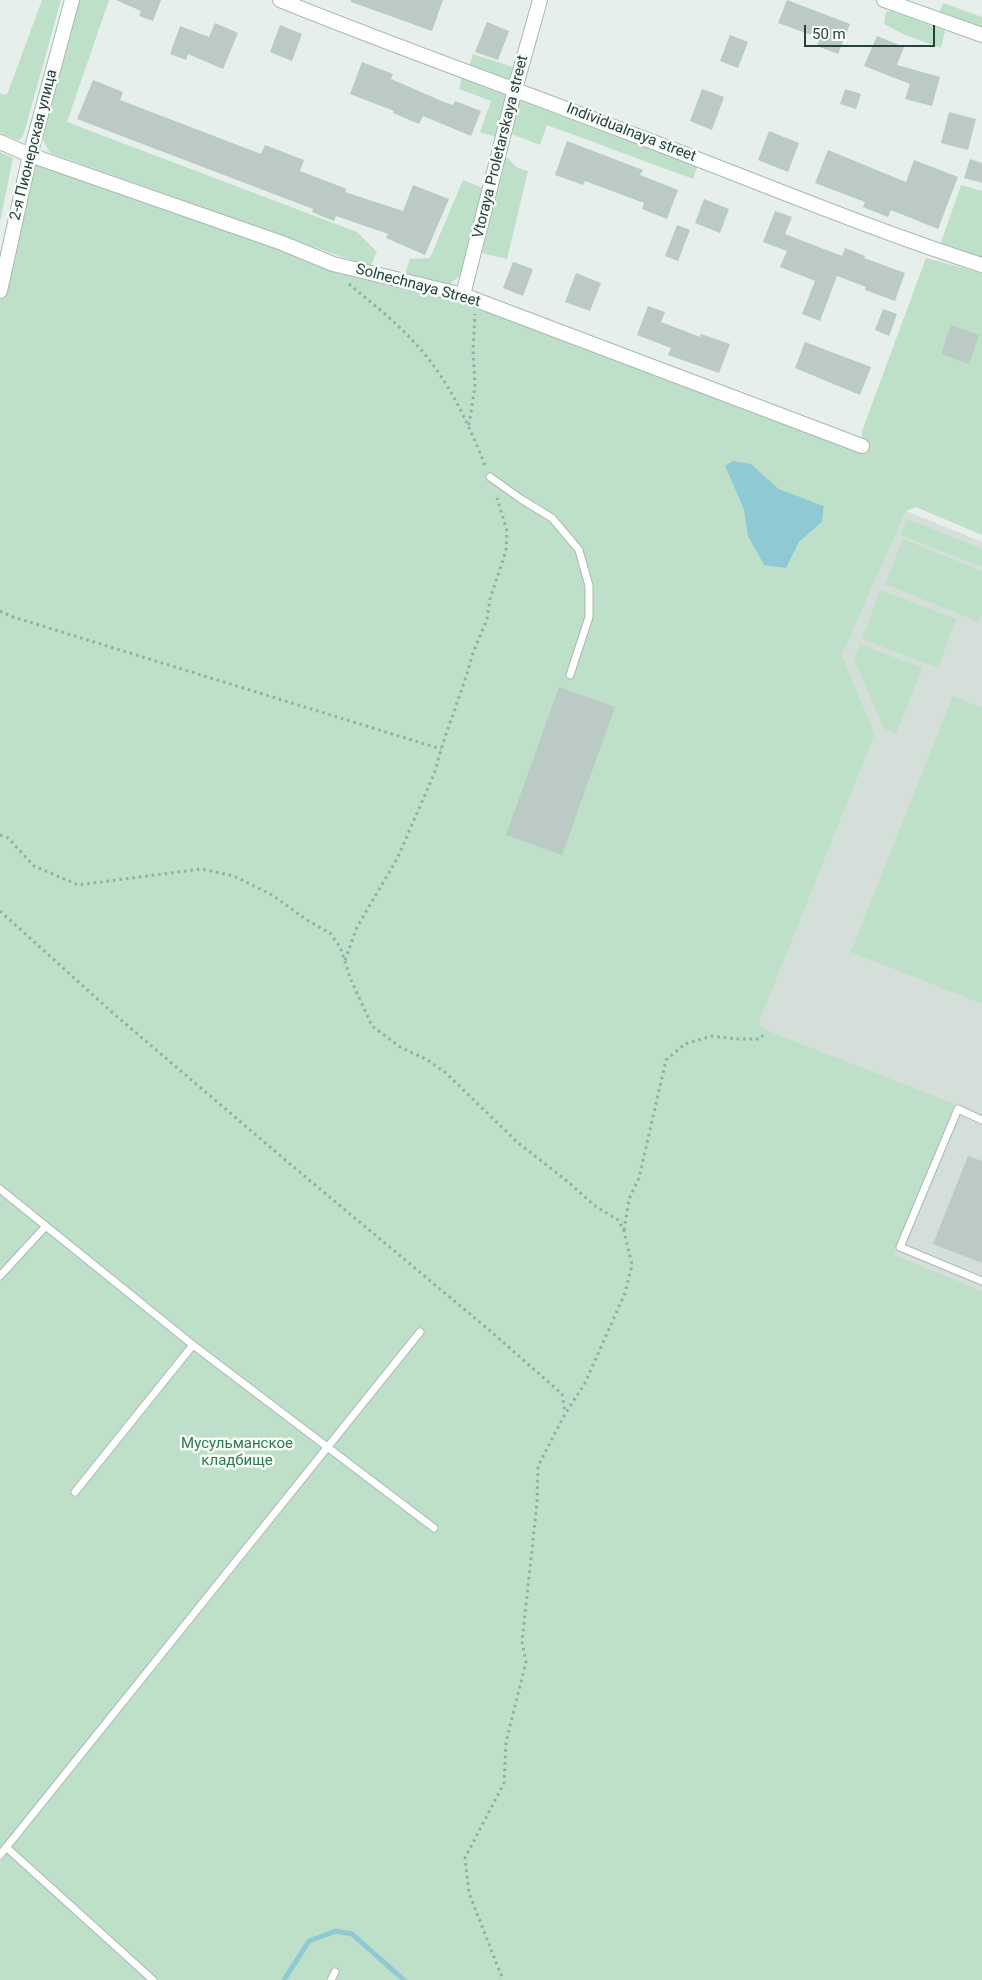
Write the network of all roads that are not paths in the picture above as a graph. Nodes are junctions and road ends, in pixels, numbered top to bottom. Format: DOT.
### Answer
graph roads {
  1 [pos="72,0"];
  2 [pos="280,0"];
  3 [pos="540,0"];
  4 [pos="884,0"];
  5 [pos="982,35"];
  6 [pos="515,89"];
  7 [pos="0,142"];
  8 [pos="30,155"];
  9 [pos="982,265"];
  10 [pos="0,290"];
  11 [pos="463,295"];
  12 [pos="862,446"];
  13 [pos="490,477"];
  14 [pos="570,675"];
  15 [pos="982,1120"];
  16 [pos="0,1189"];
  17 [pos="46,1226"];
  18 [pos="0,1276"];
  19 [pos="982,1281"];
  20 [pos="420,1332"];
  21 [pos="193,1345"];
  22 [pos="328,1447"];
  23 [pos="75,1492"];
  24 [pos="434,1528"];
  25 [pos="6,1847"];
  26 [pos="0,1854"];
  27 [pos="335,1972"];
  28 [pos="154,1980"];
  29 [pos="331,1980"];
  1 -- 8 [label="street, 2-я Пионерская улица"];
  2 -- 6 [label="street, Individualnaya street"];
  3 -- 6 [label="street, Vtoraya Proletarskaya street"];
  4 -- 5 [label="street"];
  6 -- 9 [label="street, Individualnaya street"];
  6 -- 11 [label="street, Vtoraya Proletarskaya street"];
  7 -- 8 [label="street, Solnechnaya Street"];
  8 -- 10 [label="street, 2-я Пионерская улица"];
  8 -- 11 [label="street, Solnechnaya Street"];
  11 -- 12 [label="street, Solnechnaya Street"];
  13 -- 14 [label="lane"];
  15 -- 19 [label="lane"];
  16 -- 17 [label="lane"];
  17 -- 18 [label="lane"];
  17 -- 21 [label="lane"];
  20 -- 22 [label="lane"];
  21 -- 22 [label="lane"];
  21 -- 23 [label="lane"];
  22 -- 24 [label="lane"];
  22 -- 25 [label="lane"];
  25 -- 26 [label="lane"];
  25 -- 28 [label="lane"];
  27 -- 29 [label="lane"];
}
